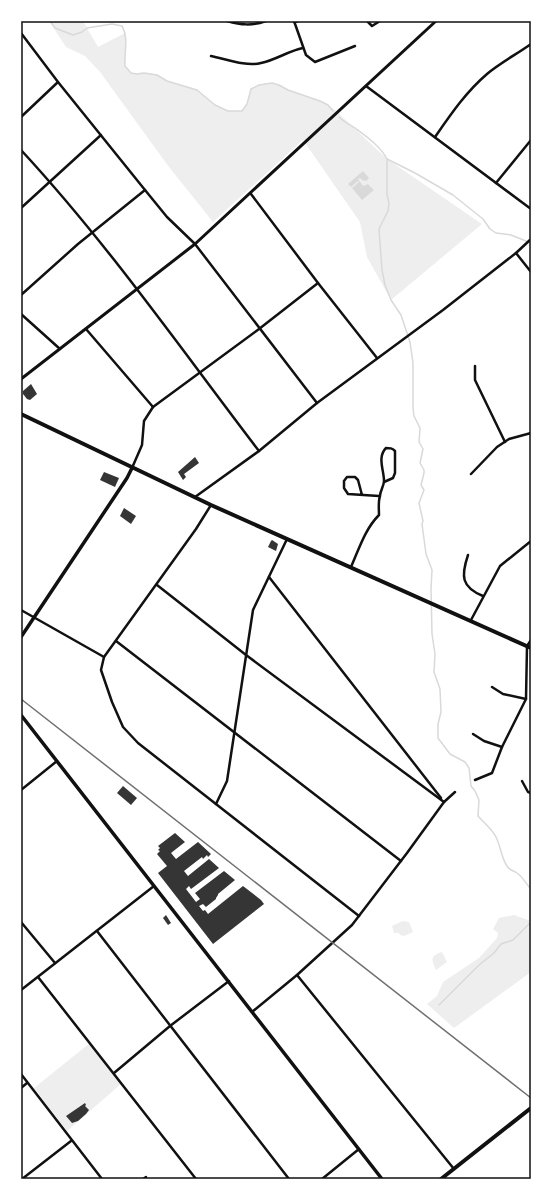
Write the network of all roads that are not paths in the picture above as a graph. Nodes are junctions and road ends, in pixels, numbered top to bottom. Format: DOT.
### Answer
graph roads {
  1 [pos="228,21"];
  2 [pos="266,21"];
  3 [pos="299,21"];
  4 [pos="367,21"];
  5 [pos="380,21"];
  6 [pos="436,21"];
  7 [pos="294,22"];
  8 [pos="21,33"];
  9 [pos="531,44"];
  10 [pos="355,46"];
  11 [pos="303,48"];
  12 [pos="211,56"];
  13 [pos="58,82"];
  14 [pos="366,86"];
  15 [pos="21,117"];
  16 [pos="101,135"];
  17 [pos="435,137"];
  18 [pos="531,140"];
  19 [pos="21,150"];
  20 [pos="50,181"];
  21 [pos="496,183"];
  22 [pos="145,190"];
  23 [pos="251,194"];
  24 [pos="21,208"];
  25 [pos="531,209"];
  26 [pos="92,232"];
  27 [pos="531,239"];
  28 [pos="195,244"];
  29 [pos="516,253"];
  30 [pos="531,272"];
  31 [pos="318,283"];
  32 [pos="137,289"];
  33 [pos="21,295"];
  34 [pos="21,314"];
  35 [pos="259,328"];
  36 [pos="86,329"];
  37 [pos="61,350"];
  38 [pos="378,358"];
  39 [pos="475,366"];
  40 [pos="199,373"];
  41 [pos="21,379"];
  42 [pos="317,404"];
  43 [pos="154,407"];
  44 [pos="21,414"];
  45 [pos="531,433"];
  46 [pos="505,442"];
  47 [pos="259,451"];
  48 [pos="132,468"];
  49 [pos="471,474"];
  50 [pos="384,482"];
  51 [pos="362,495"];
  52 [pos="379,496"];
  53 [pos="195,498"];
  54 [pos="211,505"];
  55 [pos="287,538"];
  56 [pos="531,541"];
  57 [pos="468,555"];
  58 [pos="351,568"];
  59 [pos="269,577"];
  60 [pos="157,584"];
  61 [pos="483,596"];
  62 [pos="21,610"];
  63 [pos="34,618"];
  64 [pos="471,620"];
  65 [pos="21,637"];
  66 [pos="531,640"];
  67 [pos="116,641"];
  68 [pos="529,647"];
  69 [pos="246,654"];
  70 [pos="104,657"];
  71 [pos="492,687"];
  72 [pos="526,699"];
  73 [pos="21,715"];
  74 [pos="235,732"];
  75 [pos="473,734"];
  76 [pos="502,747"];
  77 [pos="57,761"];
  78 [pos="475,780"];
  79 [pos="522,781"];
  80 [pos="21,790"];
  81 [pos="454,792"];
  82 [pos="531,793"];
  83 [pos="444,802"];
  84 [pos="216,804"];
  85 [pos="401,860"];
  86 [pos="154,886"];
  87 [pos="359,916"];
  88 [pos="21,922"];
  89 [pos="97,931"];
  90 [pos="55,963"];
  91 [pos="297,975"];
  92 [pos="38,977"];
  93 [pos="229,981"];
  94 [pos="21,990"];
  95 [pos="252,1012"];
  96 [pos="170,1026"];
  97 [pos="114,1073"];
  98 [pos="21,1074"];
  99 [pos="28,1083"];
  100 [pos="21,1088"];
  101 [pos="531,1108"];
  102 [pos="71,1141"];
  103 [pos="360,1149"];
  104 [pos="454,1169"];
  105 [pos="146,1176"];
  106 [pos="22,1179"];
  107 [pos="102,1179"];
  108 [pos="143,1179"];
  109 [pos="196,1179"];
  110 [pos="289,1179"];
  111 [pos="322,1179"];
  112 [pos="382,1179"];
  113 [pos="441,1179"];
  1 -- 2 [label="street"];
  3 -- 7 [label="street"];
  4 -- 5 [label="street"];
  6 -- 14 [label="street"];
  7 -- 11 [label="street"];
  8 -- 13 [label="street"];
  9 -- 17 [label="street"];
  10 -- 11 [label="street"];
  11 -- 12 [label="street"];
  13 -- 15 [label="street"];
  13 -- 16 [label="street"];
  14 -- 17 [label="street"];
  14 -- 23 [label="street"];
  16 -- 20 [label="street"];
  16 -- 22 [label="street"];
  17 -- 21 [label="street"];
  18 -- 21 [label="street"];
  19 -- 20 [label="street"];
  20 -- 24 [label="street"];
  20 -- 26 [label="street"];
  21 -- 25 [label="street"];
  22 -- 26 [label="street"];
  22 -- 28 [label="street"];
  23 -- 28 [label="street"];
  23 -- 31 [label="street"];
  26 -- 32 [label="street"];
  26 -- 33 [label="street"];
  27 -- 29 [label="street"];
  28 -- 32 [label="street"];
  28 -- 35 [label="street"];
  29 -- 30 [label="street"];
  29 -- 38 [label="street"];
  31 -- 35 [label="street"];
  31 -- 38 [label="street"];
  32 -- 36 [label="street"];
  32 -- 40 [label="street"];
  34 -- 37 [label="street"];
  35 -- 40 [label="street"];
  35 -- 42 [label="street"];
  36 -- 37 [label="street"];
  36 -- 43 [label="street"];
  37 -- 41 [label="street"];
  38 -- 42 [label="street"];
  39 -- 46 [label="street"];
  40 -- 43 [label="street"];
  40 -- 47 [label="street"];
  42 -- 47 [label="street"];
  43 -- 48 [label="street"];
  44 -- 48 [label="main road"];
  45 -- 46 [label="street"];
  46 -- 49 [label="street"];
  47 -- 53 [label="street"];
  48 -- 53 [label="main road"];
  48 -- 63 [label="main road"];
  50 -- 50 [label="street"];
  50 -- 52 [label="street"];
  51 -- 51 [label="street"];
  51 -- 52 [label="street"];
  52 -- 58 [label="street"];
  53 -- 54 [label="main road"];
  54 -- 55 [label="main road"];
  54 -- 60 [label="street"];
  55 -- 58 [label="main road"];
  55 -- 59 [label="street"];
  56 -- 61 [label="street"];
  57 -- 61 [label="street"];
  58 -- 64 [label="main road"];
  59 -- 69 [label="street"];
  59 -- 83 [label="street"];
  60 -- 67 [label="street"];
  60 -- 69 [label="street"];
  61 -- 64 [label="street"];
  62 -- 63 [label="street"];
  63 -- 65 [label="main road"];
  63 -- 70 [label="street"];
  64 -- 68 [label="main road"];
  66 -- 68 [label="street"];
  67 -- 70 [label="street"];
  67 -- 74 [label="street"];
  68 -- 72 [label="street"];
  69 -- 74 [label="street"];
  69 -- 83 [label="street"];
  70 -- 84 [label="street"];
  71 -- 72 [label="street"];
  72 -- 76 [label="street"];
  73 -- 77 [label="main road"];
  74 -- 84 [label="street"];
  74 -- 85 [label="street"];
  75 -- 76 [label="street"];
  76 -- 78 [label="street"];
  77 -- 80 [label="street"];
  77 -- 86 [label="main road"];
  79 -- 82 [label="street"];
  81 -- 83 [label="street"];
  83 -- 85 [label="street"];
  84 -- 87 [label="street"];
  85 -- 87 [label="street"];
  86 -- 89 [label="street"];
  86 -- 93 [label="main road"];
  87 -- 91 [label="street"];
  88 -- 90 [label="street"];
  89 -- 90 [label="street"];
  89 -- 96 [label="street"];
  90 -- 92 [label="street"];
  91 -- 95 [label="street"];
  91 -- 104 [label="street"];
  92 -- 94 [label="street"];
  92 -- 97 [label="street"];
  93 -- 95 [label="main road"];
  93 -- 96 [label="street"];
  95 -- 103 [label="main road"];
  96 -- 97 [label="street"];
  96 -- 110 [label="street"];
  97 -- 109 [label="street"];
  98 -- 99 [label="street"];
  99 -- 100 [label="street"];
  99 -- 102 [label="street"];
  101 -- 104 [label="main road"];
  102 -- 106 [label="street"];
  102 -- 107 [label="street"];
  103 -- 111 [label="street"];
  103 -- 112 [label="main road"];
  104 -- 113 [label="main road"];
  105 -- 108 [label="street"];
}
